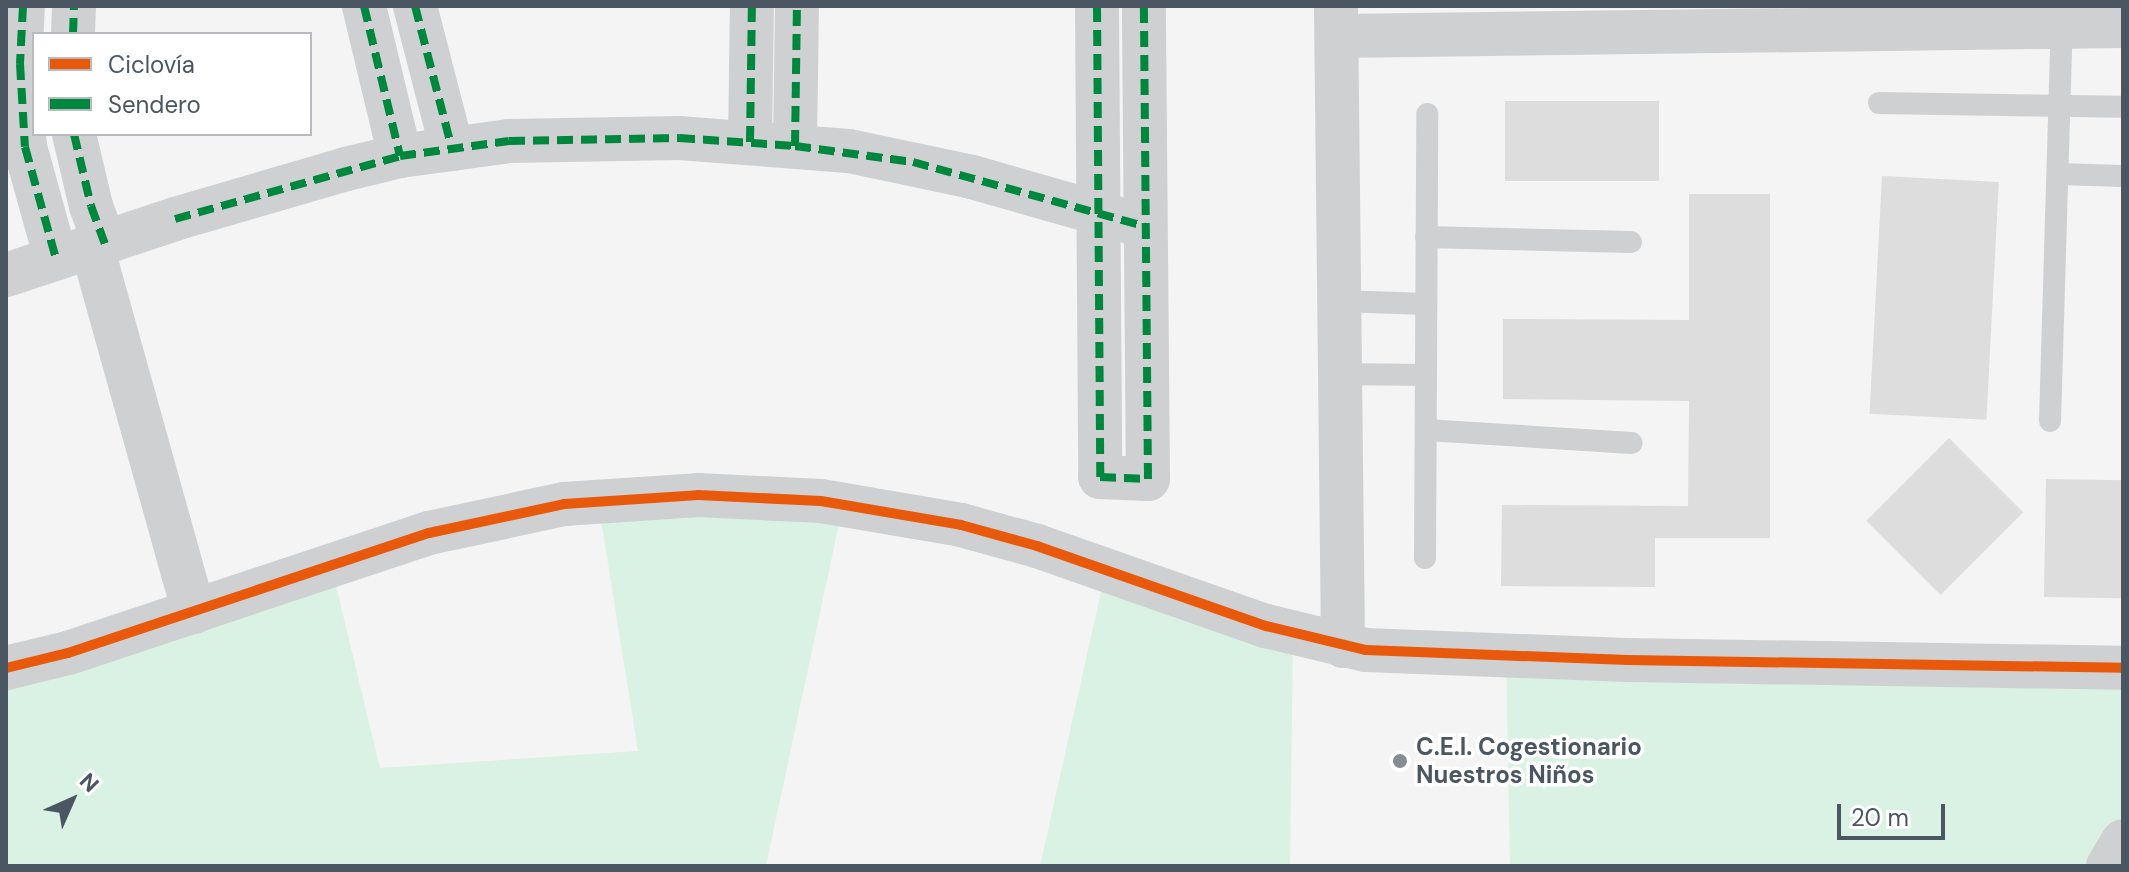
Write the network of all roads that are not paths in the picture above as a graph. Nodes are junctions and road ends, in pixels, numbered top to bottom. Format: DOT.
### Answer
graph roads {
  1 [pos="23,6"];
  2 [pos="74,6"];
  3 [pos="364,6"];
  4 [pos="415,6"];
  5 [pos="752,6"];
  6 [pos="797,6"];
  7 [pos="1097,6"];
  8 [pos="1144,6"];
  9 [pos="1336,21"];
  10 [pos="2123,26"];
  11 [pos="2062,27"];
  12 [pos="73,32"];
  13 [pos="1879,103"];
  14 [pos="2059,106"];
  15 [pos="2123,107"];
  16 [pos="1427,114"];
  17 [pos="74,136"];
  18 [pos="750,142"];
  19 [pos="795,146"];
  20 [pos="452,149"];
  21 [pos="400,156"];
  22 [pos="2058,174"];
  23 [pos="2123,176"];
  24 [pos="1100,213"];
  25 [pos="1144,226"];
  26 [pos="1426,237"];
  27 [pos="1631,242"];
  28 [pos="84,250"];
  29 [pos="6,275"];
  30 [pos="1339,301"];
  31 [pos="1426,304"];
  32 [pos="1340,374"];
  33 [pos="1426,375"];
  34 [pos="2050,421"];
  35 [pos="1426,430"];
  36 [pos="1632,443"];
  37 [pos="1425,558"];
  38 [pos="194,612"];
  39 [pos="1343,646"];
  40 [pos="6,668"];
  41 [pos="2123,668"];
  42 [pos="2123,841"];
  43 [pos="2108,866"];
  1 -- 28 [label="street"];
  2 -- 12 [label="street"];
  3 -- 21 [label="street"];
  4 -- 20 [label="street"];
  5 -- 18 [label="street"];
  6 -- 19 [label="street"];
  7 -- 24 [label="street"];
  8 -- 25 [label="street"];
  9 -- 11 [label="street"];
  9 -- 30 [label="street"];
  10 -- 11 [label="street"];
  11 -- 14 [label="lane"];
  13 -- 14 [label="lane"];
  14 -- 15 [label="lane"];
  14 -- 22 [label="lane"];
  16 -- 26 [label="lane"];
  17 -- 28 [label="street"];
  18 -- 19 [label="street"];
  18 -- 20 [label="street"];
  19 -- 24 [label="street"];
  20 -- 21 [label="street"];
  21 -- 28 [label="street"];
  22 -- 23 [label="lane"];
  22 -- 34 [label="lane"];
  24 -- 25 [label="street"];
  24 -- 25 [label="street"];
  26 -- 27 [label="lane"];
  26 -- 31 [label="lane"];
  28 -- 29 [label="street"];
  28 -- 38 [label="street"];
  30 -- 31 [label="lane"];
  30 -- 32 [label="street"];
  31 -- 33 [label="lane"];
  32 -- 33 [label="lane"];
  32 -- 39 [label="street"];
  33 -- 35 [label="lane"];
  35 -- 36 [label="lane"];
  35 -- 37 [label="lane"];
  38 -- 39 [label="street"];
  38 -- 40 [label="street"];
  39 -- 41 [label="street"];
  42 -- 43 [label="street"];
}
